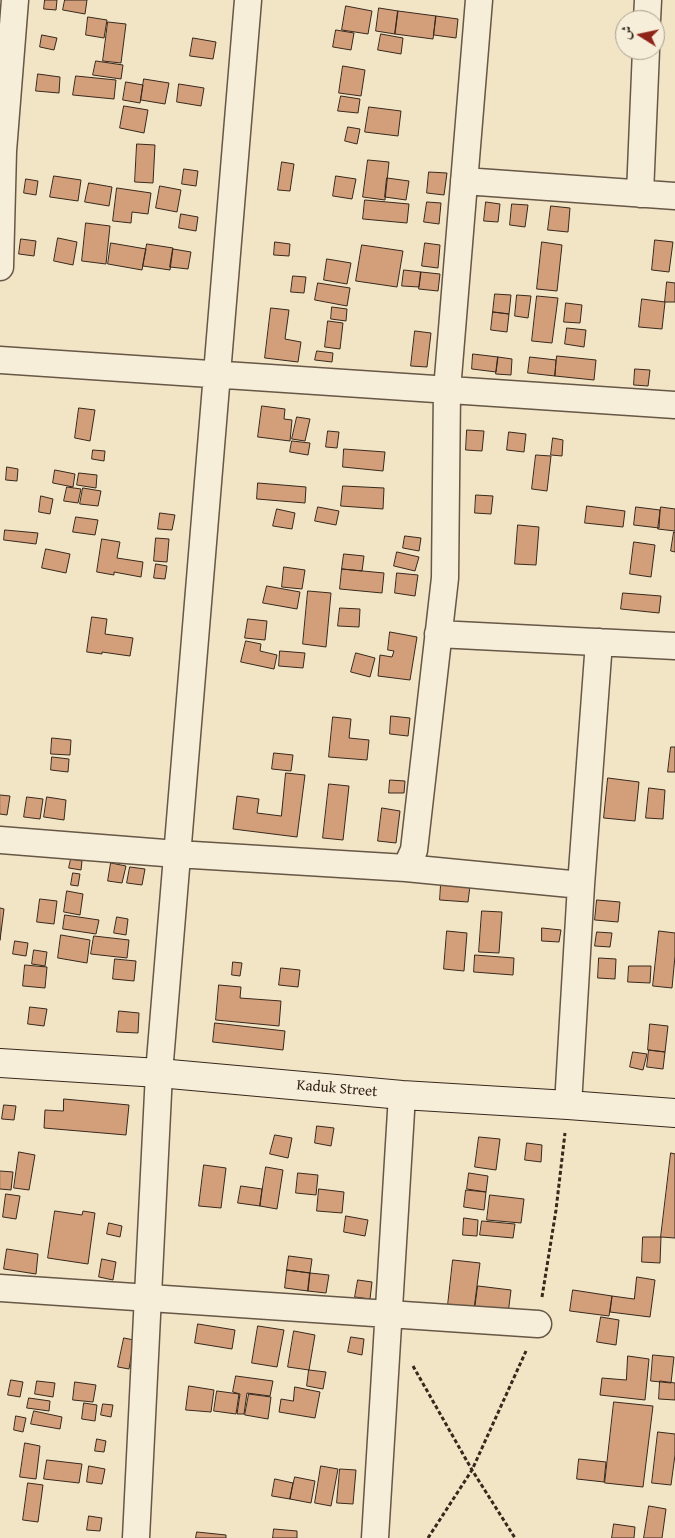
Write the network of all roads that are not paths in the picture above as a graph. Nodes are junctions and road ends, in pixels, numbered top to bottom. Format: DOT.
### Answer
graph roads {
  1 [pos="15,0"];
  2 [pos="248,0"];
  3 [pos="479,0"];
  4 [pos="646,60"];
  5 [pos="2,151"];
  6 [pos="464,182"];
  7 [pos="640,194"];
  8 [pos="675,196"];
  9 [pos="0,267"];
  10 [pos="0,360"];
  11 [pos="217,374"];
  12 [pos="446,390"];
  13 [pos="675,405"];
  14 [pos="438,634"];
  15 [pos="599,642"];
  16 [pos="675,646"];
  17 [pos="0,840"];
  18 [pos="177,854"];
  19 [pos="406,868"];
  20 [pos="581,885"];
  21 [pos="0,1063"];
  22 [pos="160,1073"];
  23 [pos="402,1095"];
  24 [pos="568,1105"];
  25 [pos="675,1113"];
  26 [pos="0,1288"];
  27 [pos="148,1296"];
  28 [pos="388,1313"];
  29 [pos="538,1324"];
  30 [pos="136,1538"];
  31 [pos="375,1538"];
  1 -- 5 [label="street"];
  2 -- 11 [label="street"];
  3 -- 6 [label="street"];
  4 -- 7 [label="street"];
  5 -- 9 [label="street"];
  6 -- 7 [label="street"];
  6 -- 12 [label="street"];
  7 -- 8 [label="street"];
  10 -- 11 [label="street"];
  11 -- 12 [label="street"];
  11 -- 18 [label="street"];
  12 -- 13 [label="street"];
  12 -- 14 [label="street"];
  14 -- 15 [label="street"];
  14 -- 19 [label="street"];
  15 -- 16 [label="street"];
  15 -- 20 [label="street"];
  17 -- 18 [label="street"];
  18 -- 19 [label="street"];
  18 -- 22 [label="street"];
  19 -- 20 [label="street"];
  20 -- 24 [label="street"];
  21 -- 22 [label="street, Kaduk Street"];
  22 -- 23 [label="street, Kaduk Street"];
  22 -- 27 [label="street"];
  23 -- 24 [label="street, Kaduk Street"];
  23 -- 28 [label="street"];
  24 -- 25 [label="street, Kaduk Street"];
  26 -- 27 [label="street"];
  27 -- 28 [label="street"];
  27 -- 30 [label="street"];
  28 -- 29 [label="street"];
  28 -- 31 [label="street"];
}
